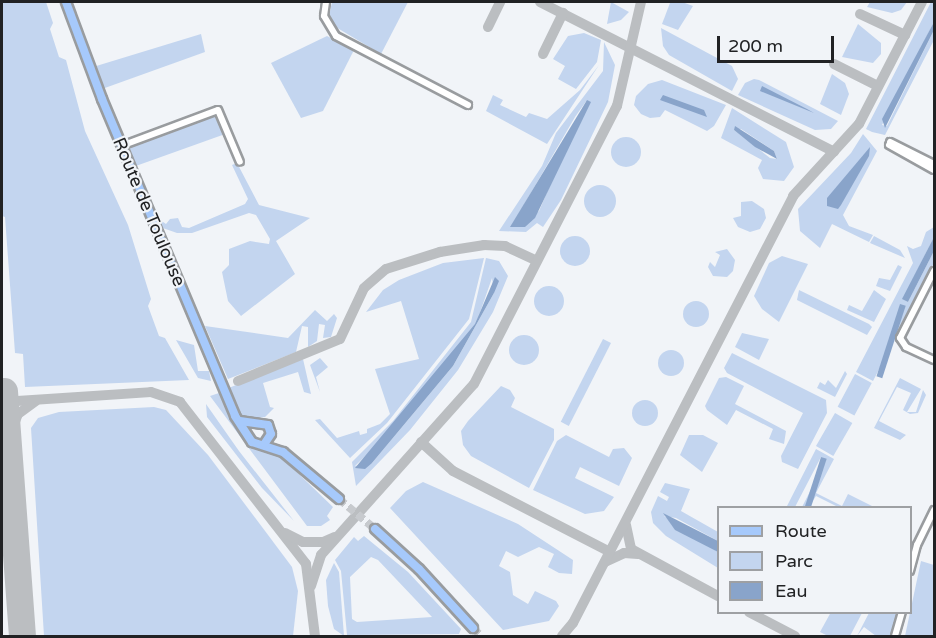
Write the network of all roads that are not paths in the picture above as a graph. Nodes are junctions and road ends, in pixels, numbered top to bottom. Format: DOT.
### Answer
graph roads {
  1 [pos="66,2"];
  2 [pos="326,2"];
  3 [pos="468,105"];
  4 [pos="890,144"];
  5 [pos="121,146"];
  6 [pos="903,151"];
  7 [pos="240,162"];
  8 [pos="934,164"];
  9 [pos="934,170"];
  10 [pos="934,271"];
  11 [pos="934,360"];
  12 [pos="238,421"];
  13 [pos="253,424"];
  14 [pos="248,433"];
  15 [pos="267,440"];
  16 [pos="339,499"];
  17 [pos="934,510"];
  18 [pos="375,530"];
  19 [pos="912,564"];
  20 [pos="901,614"];
  21 [pos="473,628"];
  22 [pos="895,636"];
  1 -- 5 [label="main road, Route de Toulouse"];
  2 -- 3 [label="street"];
  4 -- 6 [label="street"];
  5 -- 7 [label="street"];
  5 -- 12 [label="main road, Route de Toulouse"];
  6 -- 8 [label="street"];
  6 -- 9 [label="street"];
  10 -- 11 [label="street"];
  12 -- 13 [label="main road"];
  12 -- 14 [label="main road, Route de Toulouse"];
  13 -- 14 [label="main road"];
  13 -- 15 [label="main road"];
  14 -- 15 [label="main road, Route de Toulouse"];
  15 -- 16 [label="main road"];
  17 -- 19 [label="street"];
  18 -- 21 [label="main road"];
  20 -- 22 [label="street"];
}
